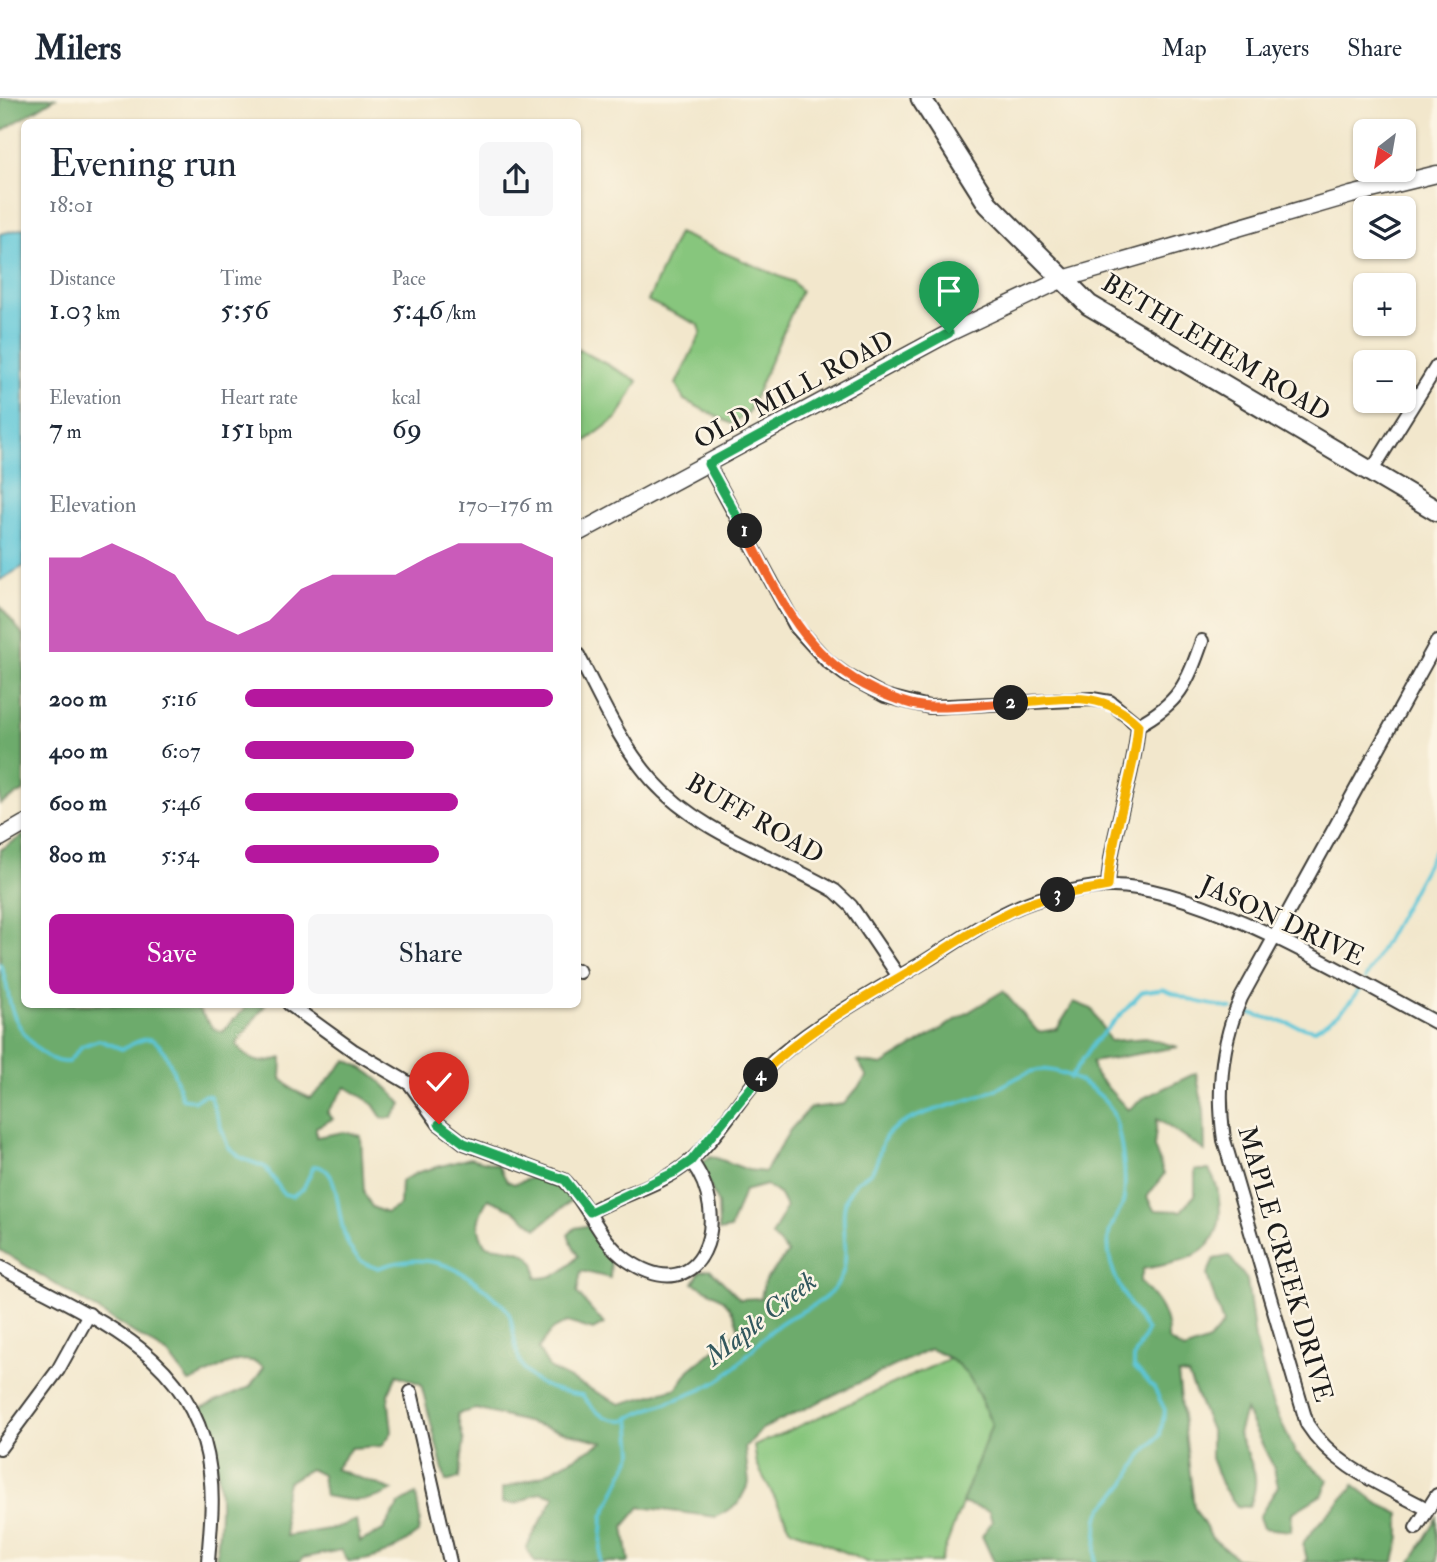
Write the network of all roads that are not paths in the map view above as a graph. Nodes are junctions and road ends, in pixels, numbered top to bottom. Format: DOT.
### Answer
graph roads {
  1 [pos="921,98"];
  2 [pos="1437,174"];
  3 [pos="1063,279"];
  4 [pos="1437,366"];
  5 [pos="708,464"];
  6 [pos="1371,472"];
  7 [pos="1437,511"];
  8 [pos="581,531"];
  9 [pos="1202,641"];
  10 [pos="1437,642"];
  11 [pos="581,661"];
  12 [pos="1138,725"];
  13 [pos="21,826"];
  14 [pos="0,838"];
  15 [pos="1108,886"];
  16 [pos="1275,937"];
  17 [pos="900,977"];
  18 [pos="294,1008"];
  19 [pos="1437,1023"];
  20 [pos="691,1161"];
  21 [pos="590,1212"];
  22 [pos="0,1267"];
  23 [pos="89,1314"];
  24 [pos="411,1392"];
  25 [pos="0,1448"];
  26 [pos="1437,1495"];
  27 [pos="1427,1509"];
  28 [pos="1416,1528"];
  29 [pos="208,1562"];
  30 [pos="449,1562"];
  1 -- 3 [label="main road, BETHLEHEM ROAD"];
  2 -- 3 [label="street, OLD MILL ROAD"];
  3 -- 5 [label="street, OLD MILL ROAD"];
  3 -- 6 [label="main road, BETHLEHEM ROAD"];
  4 -- 6 [label="street"];
  5 -- 8 [label="street, OLD MILL ROAD"];
  5 -- 12 [label="street"];
  6 -- 7 [label="main road, BETHLEHEM ROAD"];
  9 -- 12 [label="street"];
  10 -- 16 [label="street, MAPLE CREEK DRIVE"];
  11 -- 17 [label="street, BUFF ROAD"];
  12 -- 15 [label="street"];
  13 -- 14 [label="street"];
  15 -- 16 [label="street, JASON DRIVE"];
  15 -- 17 [label="street, JASON DRIVE"];
  16 -- 19 [label="street, JASON DRIVE"];
  16 -- 27 [label="street, MAPLE CREEK DRIVE"];
  17 -- 20 [label="street, JASON DRIVE"];
  18 -- 21 [label="street"];
  20 -- 21 [label="street, JASON DRIVE"];
  20 -- 21 [label="street"];
  22 -- 23 [label="street"];
  23 -- 25 [label="street"];
  23 -- 29 [label="street"];
  24 -- 30 [label="street"];
  26 -- 27 [label="street"];
  27 -- 28 [label="street"];
}
